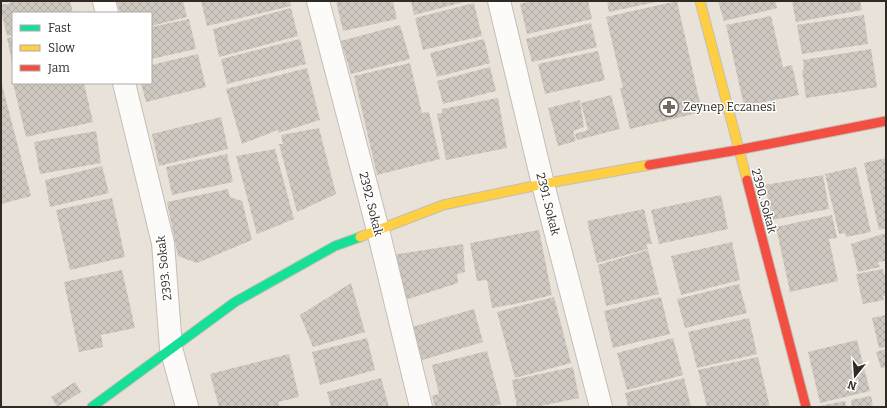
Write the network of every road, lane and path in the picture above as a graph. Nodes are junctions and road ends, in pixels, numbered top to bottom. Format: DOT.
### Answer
graph roads {
  1 [pos="104,1"];
  2 [pos="318,1"];
  3 [pos="499,1"];
  4 [pos="700,1"];
  5 [pos="107,12"];
  6 [pos="124,84"];
  7 [pos="886,121"];
  8 [pos="738,150"];
  9 [pos="543,184"];
  10 [pos="378,230"];
  11 [pos="171,348"];
  12 [pos="92,407"];
  13 [pos="188,407"];
  14 [pos="421,407"];
  15 [pos="601,407"];
  16 [pos="806,407"];
  1 -- 5 [label="street"];
  2 -- 10 [label="street, 2392. Sokak"];
  3 -- 9 [label="street, 2391. Sokak"];
  4 -- 8 [label="main road, 2390. Sokak"];
  6 -- 11 [label="street, 2393. Sokak"];
  7 -- 8 [label="main road"];
  8 -- 9 [label="main road"];
  8 -- 16 [label="main road, 2390. Sokak"];
  9 -- 10 [label="main road"];
  9 -- 15 [label="street, 2391. Sokak"];
  10 -- 11 [label="main road"];
  10 -- 14 [label="street, 2392. Sokak"];
  11 -- 12 [label="main road"];
  11 -- 13 [label="street, 2393. Sokak"];
}
